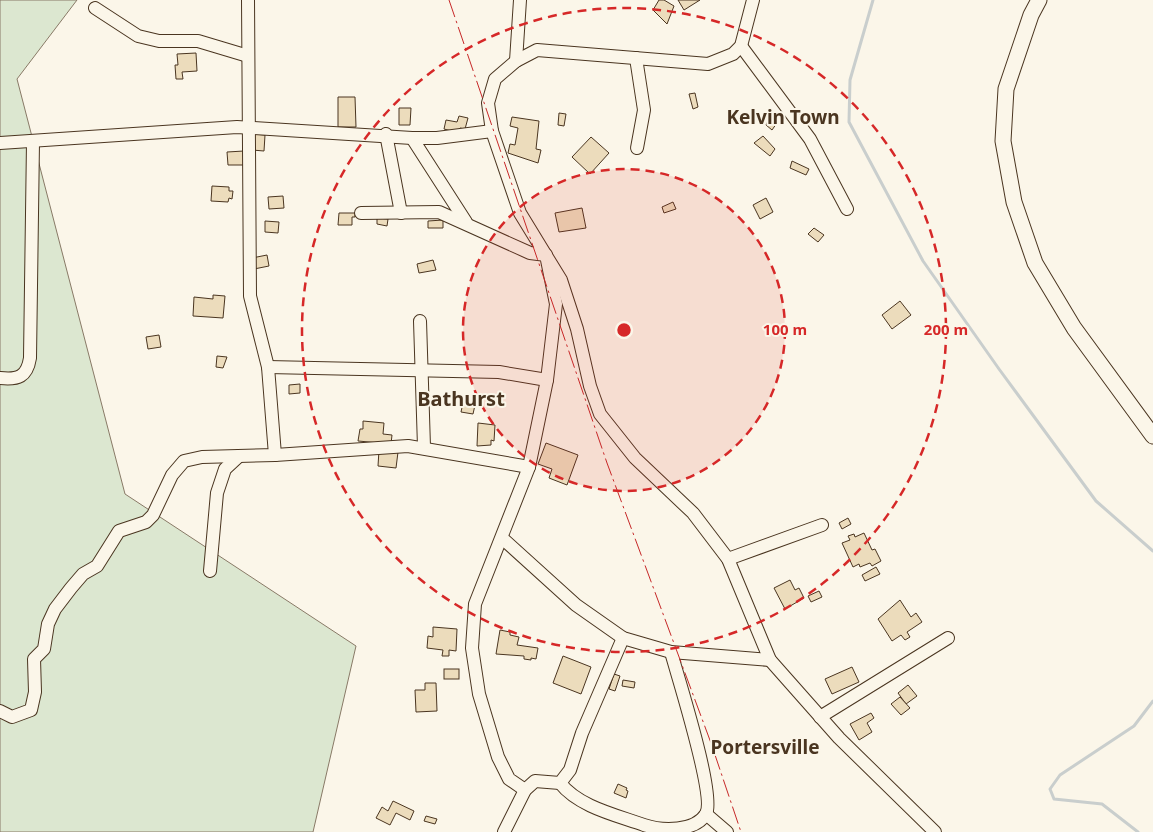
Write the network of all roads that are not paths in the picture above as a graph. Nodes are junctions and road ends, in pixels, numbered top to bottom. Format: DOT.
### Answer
graph roads {
  1 [pos="248,0"];
  2 [pos="520,0"];
  3 [pos="753,0"];
  4 [pos="1039,0"];
  5 [pos="95,8"];
  6 [pos="741,46"];
  7 [pos="248,56"];
  8 [pos="636,58"];
  9 [pos="516,61"];
  10 [pos="250,128"];
  11 [pos="492,131"];
  12 [pos="386,134"];
  13 [pos="412,138"];
  14 [pos="33,142"];
  15 [pos="0,143"];
  16 [pos="637,148"];
  17 [pos="847,209"];
  18 [pos="401,213"];
  19 [pos="361,214"];
  20 [pos="466,222"];
  21 [pos="546,255"];
  22 [pos="420,320"];
  23 [pos="268,367"];
  24 [pos="422,370"];
  25 [pos="0,378"];
  26 [pos="546,380"];
  27 [pos="1153,436"];
  28 [pos="424,447"];
  29 [pos="276,455"];
  30 [pos="239,456"];
  31 [pos="529,467"];
  32 [pos="822,524"];
  33 [pos="502,538"];
  34 [pos="728,559"];
  35 [pos="210,571"];
  36 [pos="623,638"];
  37 [pos="948,638"];
  38 [pos="671,652"];
  39 [pos="770,660"];
  40 [pos="0,710"];
  41 [pos="820,717"];
  42 [pos="560,783"];
  43 [pos="525,790"];
  44 [pos="706,814"];
  45 [pos="655,830"];
  46 [pos="504,832"];
  47 [pos="728,832"];
  48 [pos="935,832"];
  1 -- 7 [label="street"];
  2 -- 9 [label="street"];
  3 -- 6 [label="street"];
  4 -- 27 [label="main road"];
  5 -- 7 [label="street"];
  6 -- 8 [label="street"];
  6 -- 17 [label="street"];
  7 -- 10 [label="street"];
  8 -- 9 [label="street"];
  8 -- 16 [label="street"];
  9 -- 11 [label="street"];
  10 -- 12 [label="street"];
  10 -- 14 [label="street"];
  10 -- 23 [label="street"];
  11 -- 13 [label="street"];
  11 -- 21 [label="street"];
  12 -- 13 [label="street"];
  12 -- 18 [label="street"];
  13 -- 20 [label="street"];
  14 -- 15 [label="street"];
  14 -- 25 [label="street"];
  18 -- 19 [label="street"];
  18 -- 20 [label="street"];
  20 -- 21 [label="street"];
  21 -- 26 [label="street"];
  21 -- 34 [label="street"];
  22 -- 24 [label="street"];
  23 -- 24 [label="street"];
  23 -- 29 [label="street"];
  24 -- 26 [label="street"];
  24 -- 28 [label="street"];
  26 -- 31 [label="street"];
  28 -- 29 [label="street"];
  28 -- 31 [label="street"];
  29 -- 30 [label="street"];
  30 -- 35 [label="street"];
  30 -- 40 [label="street"];
  31 -- 33 [label="street"];
  32 -- 34 [label="street"];
  33 -- 36 [label="street"];
  33 -- 43 [label="street"];
  34 -- 39 [label="street"];
  36 -- 38 [label="street"];
  36 -- 42 [label="street"];
  37 -- 41 [label="street"];
  38 -- 39 [label="street"];
  38 -- 44 [label="street"];
  39 -- 41 [label="street"];
  41 -- 48 [label="street"];
  42 -- 43 [label="street"];
  42 -- 45 [label="street"];
  43 -- 46 [label="street"];
  44 -- 45 [label="street"];
  44 -- 47 [label="street"];
}
